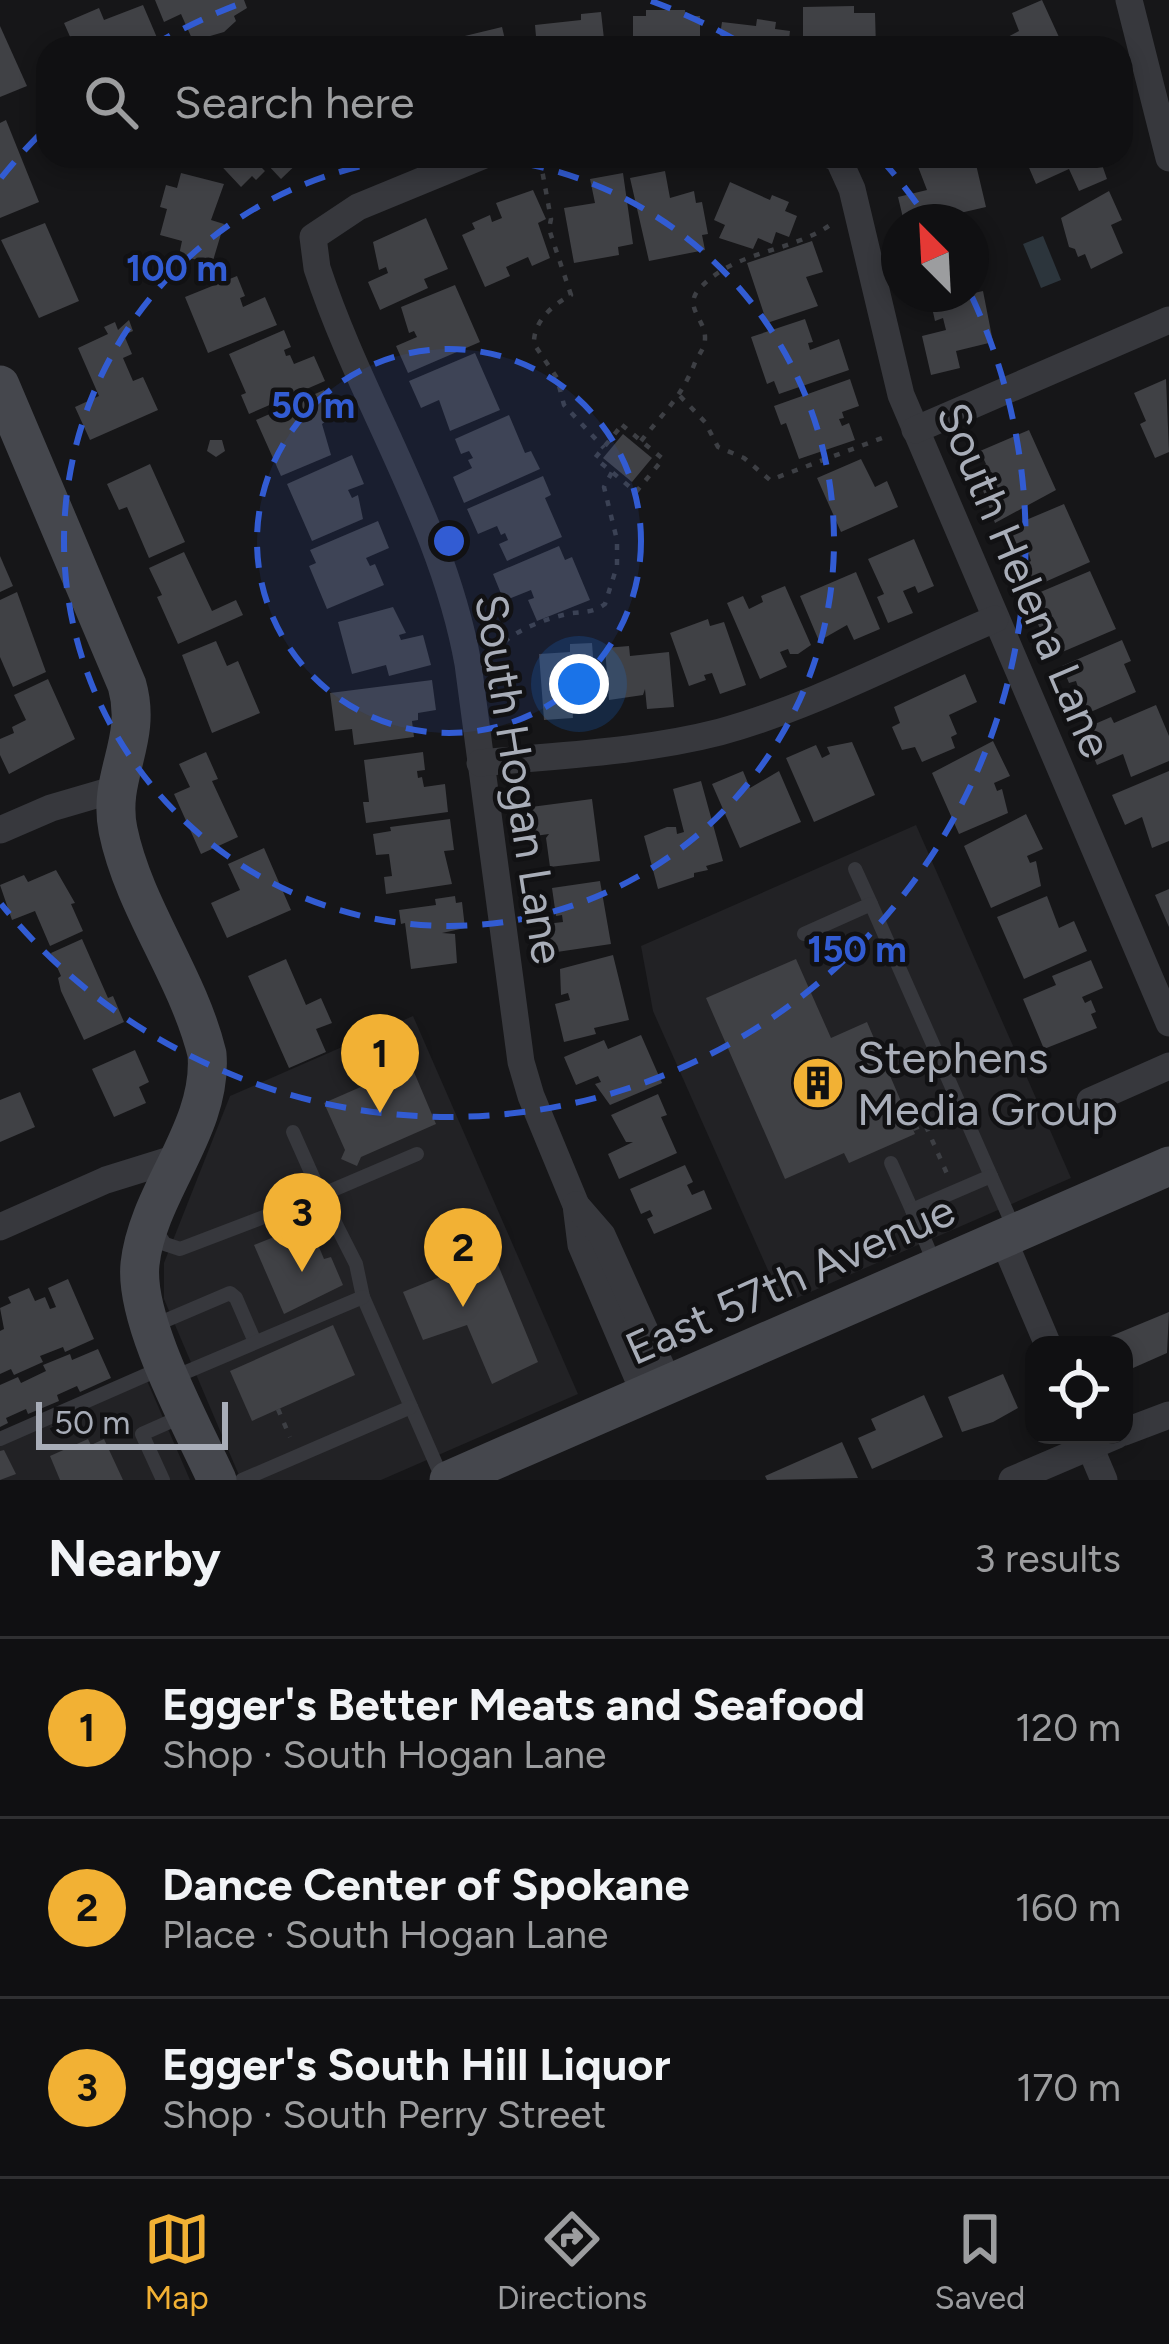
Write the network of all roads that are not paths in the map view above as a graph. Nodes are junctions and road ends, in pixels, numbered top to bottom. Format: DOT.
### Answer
graph roads {
  1 [pos="1129,0"];
  2 [pos="1169,158"];
  3 [pos="453,168"];
  4 [pos="841,168"];
  5 [pos="1169,320"];
  6 [pos="0,386"];
  7 [pos="905,432"];
  8 [pos="995,619"];
  9 [pos="480,763"];
  10 [pos="116,790"];
  11 [pos="0,830"];
  12 [pos="855,869"];
  13 [pos="871,904"];
  14 [pos="804,934"];
  15 [pos="1169,1023"];
  16 [pos="1169,1066"];
  17 [pos="1090,1101"];
  18 [pos="293,1132"];
  19 [pos="417,1154"];
  20 [pos="180,1157"];
  21 [pos="891,1163"];
  22 [pos="1169,1166"];
  23 [pos="992,1176"];
  24 [pos="321,1196"];
  25 [pos="912,1210"];
  26 [pos="151,1223"];
  27 [pos="0,1227"];
  28 [pos="1009,1236"];
  29 [pos="936,1268"];
  30 [pos="364,1297"];
  31 [pos="151,1327"];
  32 [pos="1045,1336"];
  33 [pos="255,1342"];
  34 [pos="175,1386"];
  35 [pos="657,1389"];
  36 [pos="411,1407"];
  37 [pos="1169,1414"];
  38 [pos="1133,1429"];
  39 [pos="0,1439"];
  40 [pos="1080,1444"];
  41 [pos="1090,1444"];
  42 [pos="163,1480"];
  43 [pos="217,1480"];
  44 [pos="242,1480"];
  45 [pos="446,1480"];
  46 [pos="1012,1480"];
  47 [pos="1104,1480"];
  1 -- 2 [label="street"];
  3 -- 9 [label="street, South Hogan Lane"];
  4 -- 7 [label="street, South Helena Lane"];
  5 -- 7 [label="street"];
  6 -- 10 [label="street"];
  7 -- 8 [label="street, South Helena Lane"];
  8 -- 9 [label="street"];
  8 -- 15 [label="street, South Helena Lane"];
  9 -- 35 [label="street, South Hogan Lane"];
  10 -- 11 [label="street"];
  10 -- 20 [label="street"];
  12 -- 13 [label="lane"];
  13 -- 14 [label="lane"];
  13 -- 23 [label="lane"];
  16 -- 17 [label="street"];
  18 -- 24 [label="lane"];
  19 -- 24 [label="lane"];
  20 -- 26 [label="street"];
  20 -- 27 [label="street"];
  21 -- 25 [label="lane"];
  22 -- 28 [label="street, East 57th Avenue"];
  23 -- 25 [label="lane"];
  23 -- 28 [label="lane"];
  24 -- 26 [label="lane"];
  24 -- 30 [label="lane"];
  25 -- 29 [label="lane"];
  26 -- 31 [label="street"];
  28 -- 29 [label="street, East 57th Avenue"];
  28 -- 32 [label="street"];
  29 -- 35 [label="street, East 57th Avenue"];
  30 -- 33 [label="lane"];
  30 -- 36 [label="lane"];
  31 -- 33 [label="lane"];
  31 -- 34 [label="street"];
  33 -- 34 [label="lane"];
  34 -- 39 [label="lane"];
  34 -- 42 [label="lane"];
  34 -- 43 [label="street"];
  35 -- 45 [label="street, East 57th Avenue"];
  36 -- 44 [label="lane"];
  36 -- 45 [label="lane"];
  37 -- 38 [label="street"];
  40 -- 46 [label="street"];
  41 -- 47 [label="street"];
}
